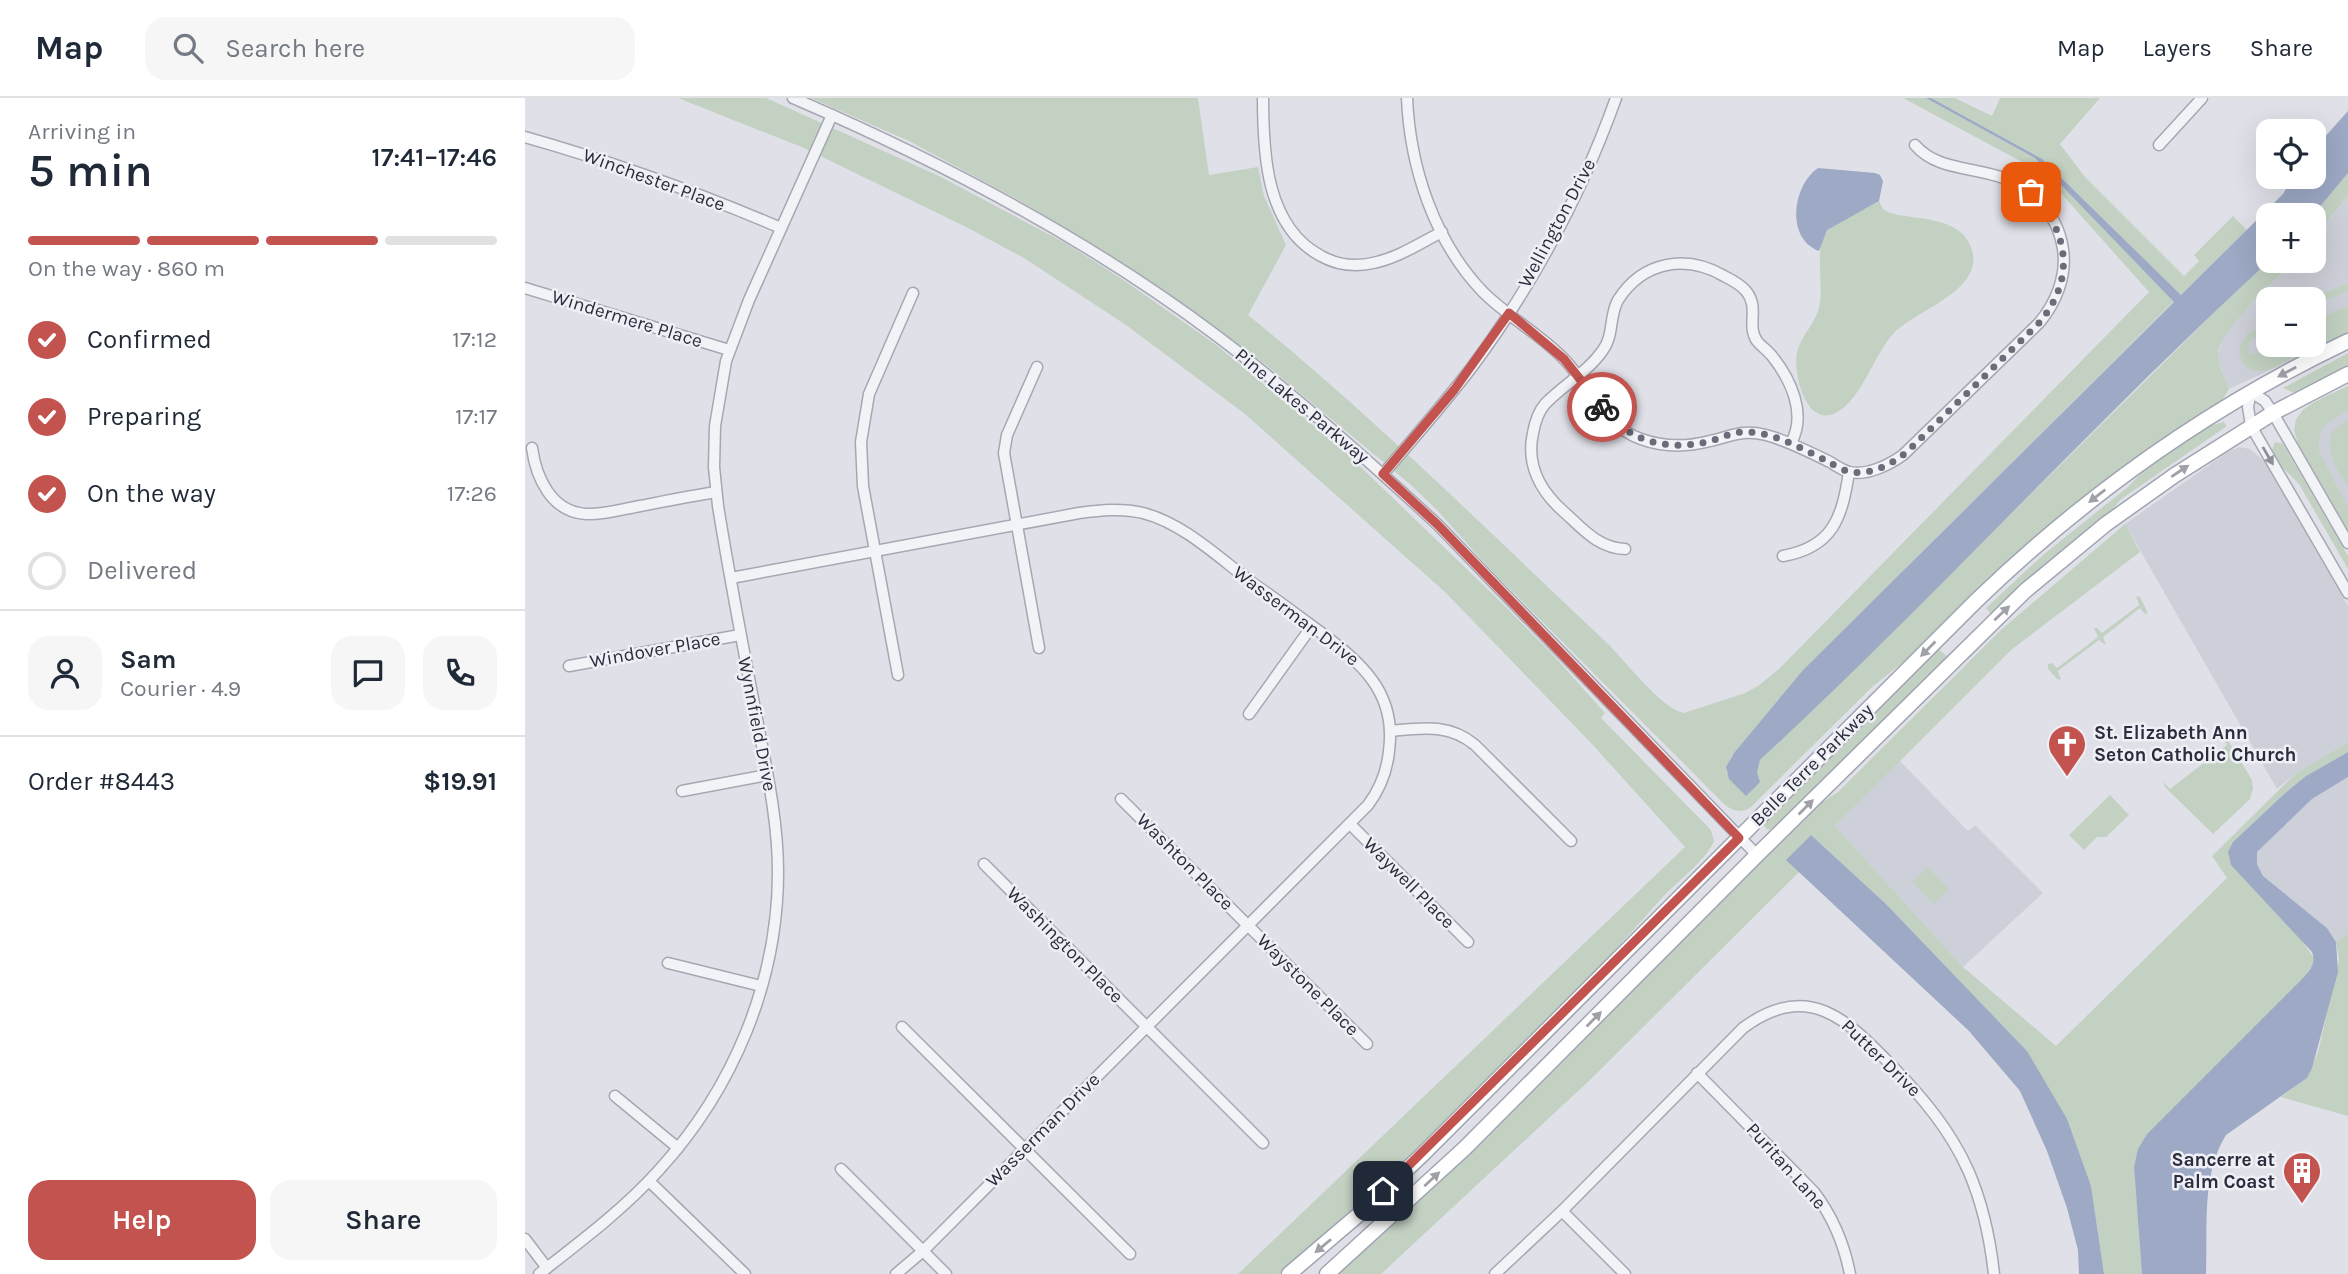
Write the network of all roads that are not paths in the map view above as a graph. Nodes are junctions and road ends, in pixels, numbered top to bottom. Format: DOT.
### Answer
graph roads {
  1 [pos="793,98"];
  2 [pos="1263,98"];
  3 [pos="1407,98"];
  4 [pos="1616,98"];
  5 [pos="2201,98"];
  6 [pos="832,115"];
  7 [pos="525,137"];
  8 [pos="1915,145"];
  9 [pos="2158,145"];
  10 [pos="781,229"];
  11 [pos="1442,232"];
  12 [pos="525,288"];
  13 [pos="913,293"];
  14 [pos="1509,313"];
  15 [pos="2348,341"];
  16 [pos="729,350"];
  17 [pos="1037,367"];
  18 [pos="2348,373"];
  19 [pos="1578,374"];
  20 [pos="2251,392"];
  21 [pos="2273,413"];
  22 [pos="2251,426"];
  23 [pos="1791,443"];
  24 [pos="532,448"];
  25 [pos="1849,472"];
  26 [pos="1383,474"];
  27 [pos="716,492"];
  28 [pos="1017,525"];
  29 [pos="2348,543"];
  30 [pos="1625,549"];
  31 [pos="875,551"];
  32 [pos="1783,556"];
  33 [pos="730,578"];
  34 [pos="2348,593"];
  35 [pos="1312,626"];
  36 [pos="740,635"];
  37 [pos="1039,648"];
  38 [pos="569,666"];
  39 [pos="898,675"];
  40 [pos="1249,714"];
  41 [pos="1390,731"];
  42 [pos="767,775"];
  43 [pos="681,791"];
  44 [pos="1121,799"];
  45 [pos="1350,824"];
  46 [pos="1739,838"];
  47 [pos="1571,841"];
  48 [pos="1757,855"];
  49 [pos="984,864"];
  50 [pos="1249,925"];
  51 [pos="1468,942"];
  52 [pos="668,962"];
  53 [pos="761,986"];
  54 [pos="902,1027"];
  55 [pos="1147,1027"];
  56 [pos="1367,1044"];
  57 [pos="1697,1073"];
  58 [pos="615,1096"];
  59 [pos="1263,1143"];
  60 [pos="678,1148"];
  61 [pos="1025,1149"];
  62 [pos="841,1170"];
  63 [pos="649,1181"];
  64 [pos="1562,1211"];
  65 [pos="525,1239"];
  66 [pos="923,1251"];
  67 [pos="1130,1254"];
  68 [pos="543,1271"];
  69 [pos="744,1274"];
  70 [pos="896,1274"];
  71 [pos="946,1274"];
  72 [pos="1289,1274"];
  73 [pos="1327,1274"];
  74 [pos="1495,1274"];
  75 [pos="1625,1274"];
  76 [pos="1850,1274"];
  77 [pos="1994,1274"];
  1 -- 6 [label="street, Pine Lakes Parkway"];
  2 -- 11 [label="street"];
  3 -- 11 [label="street"];
  4 -- 14 [label="street, Wellington Drive"];
  5 -- 9 [label="street"];
  6 -- 10 [label="street, Wynnfield Drive"];
  6 -- 26 [label="street, Pine Lakes Parkway"];
  7 -- 10 [label="street, Winchester Place"];
  8 -- 25 [label="street"];
  10 -- 16 [label="street, Wynnfield Drive"];
  11 -- 14 [label="street"];
  12 -- 16 [label="street, Windermere Place"];
  13 -- 31 [label="street"];
  14 -- 19 [label="street"];
  14 -- 26 [label="street, Wellington Drive"];
  15 -- 20 [label="main road, Belle Terre Parkway, one-way"];
  16 -- 27 [label="street, Wynnfield Drive"];
  17 -- 28 [label="street"];
  18 -- 21 [label="main road, Belle Terre Parkway"];
  19 -- 23 [label="street"];
  19 -- 23 [label="street"];
  19 -- 30 [label="street"];
  20 -- 21 [label="street"];
  20 -- 22 [label="street"];
  20 -- 46 [label="main road, Belle Terre Parkway, one-way"];
  21 -- 22 [label="main road, Belle Terre Parkway"];
  21 -- 29 [label="street"];
  22 -- 34 [label="street, one-way"];
  48 -- 22 [label="main road, Belle Terre Parkway, one-way"];
  23 -- 25 [label="street"];
  24 -- 27 [label="street"];
  25 -- 32 [label="street"];
  26 -- 46 [label="street, Pine Lakes Parkway"];
  27 -- 33 [label="street, Wynnfield Drive"];
  28 -- 31 [label="street, Wasserman Drive"];
  28 -- 35 [label="street, Wasserman Drive"];
  28 -- 37 [label="street"];
  31 -- 33 [label="street, Wasserman Drive"];
  31 -- 39 [label="street"];
  33 -- 36 [label="street, Wynnfield Drive"];
  35 -- 40 [label="street"];
  35 -- 41 [label="street, Wasserman Drive"];
  36 -- 38 [label="street, Windover Place"];
  36 -- 42 [label="street, Wynnfield Drive"];
  41 -- 45 [label="street, Wasserman Drive"];
  41 -- 47 [label="street"];
  42 -- 43 [label="street"];
  42 -- 53 [label="street, Wynnfield Drive"];
  44 -- 50 [label="street, Washton Place"];
  45 -- 50 [label="street, Wasserman Drive"];
  45 -- 51 [label="street, Waywell Place"];
  46 -- 48 [label="street, Pine Lakes Parkway"];
  46 -- 72 [label="main road, Belle Terre Parkway, one-way"];
  73 -- 48 [label="main road, Belle Terre Parkway, one-way"];
  49 -- 55 [label="street, Washington Place"];
  50 -- 55 [label="street, Wasserman Drive"];
  50 -- 56 [label="street, Waystone Place"];
  52 -- 53 [label="street"];
  53 -- 60 [label="street, Wynnfield Drive"];
  54 -- 61 [label="street"];
  55 -- 59 [label="street, Washington Place"];
  55 -- 61 [label="street, Wasserman Drive"];
  57 -- 64 [label="street, Putter Drive"];
  57 -- 76 [label="street, Puritan Lane"];
  57 -- 77 [label="street, Putter Drive"];
  58 -- 60 [label="street"];
  60 -- 63 [label="street, Wynnfield Drive"];
  61 -- 66 [label="street, Wasserman Drive"];
  61 -- 67 [label="street"];
  62 -- 66 [label="street"];
  63 -- 68 [label="street, Wynnfield Drive"];
  63 -- 69 [label="street"];
  64 -- 74 [label="street, Putter Drive"];
  64 -- 75 [label="street"];
  65 -- 68 [label="street"];
  66 -- 70 [label="street, Wasserman Drive"];
  66 -- 71 [label="street"];
}
